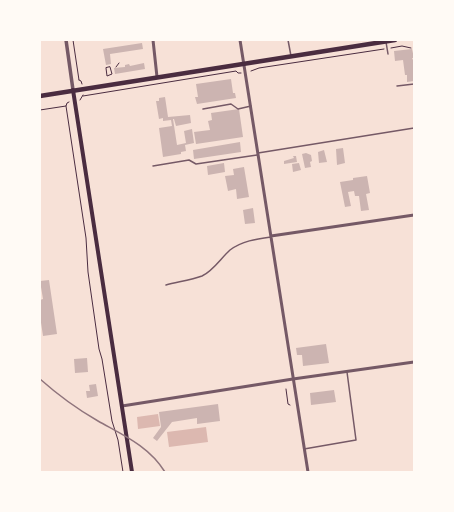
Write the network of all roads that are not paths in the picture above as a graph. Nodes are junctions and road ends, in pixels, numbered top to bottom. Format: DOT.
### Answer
graph roads {
  1 [pos="66,40"];
  2 [pos="153,40"];
  3 [pos="240,40"];
  4 [pos="288,40"];
  5 [pos="395,40"];
  6 [pos="386,41"];
  7 [pos="388,54"];
  8 [pos="291,56"];
  9 [pos="244,64"];
  10 [pos="157,77"];
  11 [pos="414,84"];
  12 [pos="397,86"];
  13 [pos="73,90"];
  14 [pos="40,96"];
  15 [pos="251,106"];
  16 [pos="203,109"];
  17 [pos="414,128"];
  18 [pos="258,154"];
  19 [pos="153,166"];
  20 [pos="414,215"];
  21 [pos="271,236"];
  22 [pos="166,284"];
  23 [pos="414,362"];
  24 [pos="347,372"];
  25 [pos="293,379"];
  26 [pos="122,406"];
  27 [pos="304,449"];
  28 [pos="132,472"];
  29 [pos="308,472"];
  1 -- 13 [label="street"];
  2 -- 10 [label="street"];
  3 -- 9 [label="street"];
  4 -- 8 [label="lane"];
  5 -- 6 [label="main road"];
  6 -- 7 [label="lane"];
  6 -- 8 [label="main road"];
  8 -- 9 [label="main road"];
  9 -- 10 [label="main road"];
  9 -- 15 [label="street"];
  10 -- 13 [label="main road"];
  11 -- 12 [label="lane"];
  13 -- 14 [label="main road"];
  13 -- 26 [label="main road"];
  15 -- 16 [label="lane"];
  15 -- 18 [label="street"];
  17 -- 18 [label="lane"];
  18 -- 19 [label="lane"];
  18 -- 21 [label="street"];
  20 -- 21 [label="street"];
  21 -- 22 [label="lane"];
  21 -- 25 [label="street"];
  23 -- 24 [label="street"];
  24 -- 25 [label="street"];
  24 -- 27 [label="lane"];
  25 -- 26 [label="street"];
  25 -- 27 [label="street"];
  26 -- 28 [label="main road"];
  27 -- 29 [label="street"];
}
